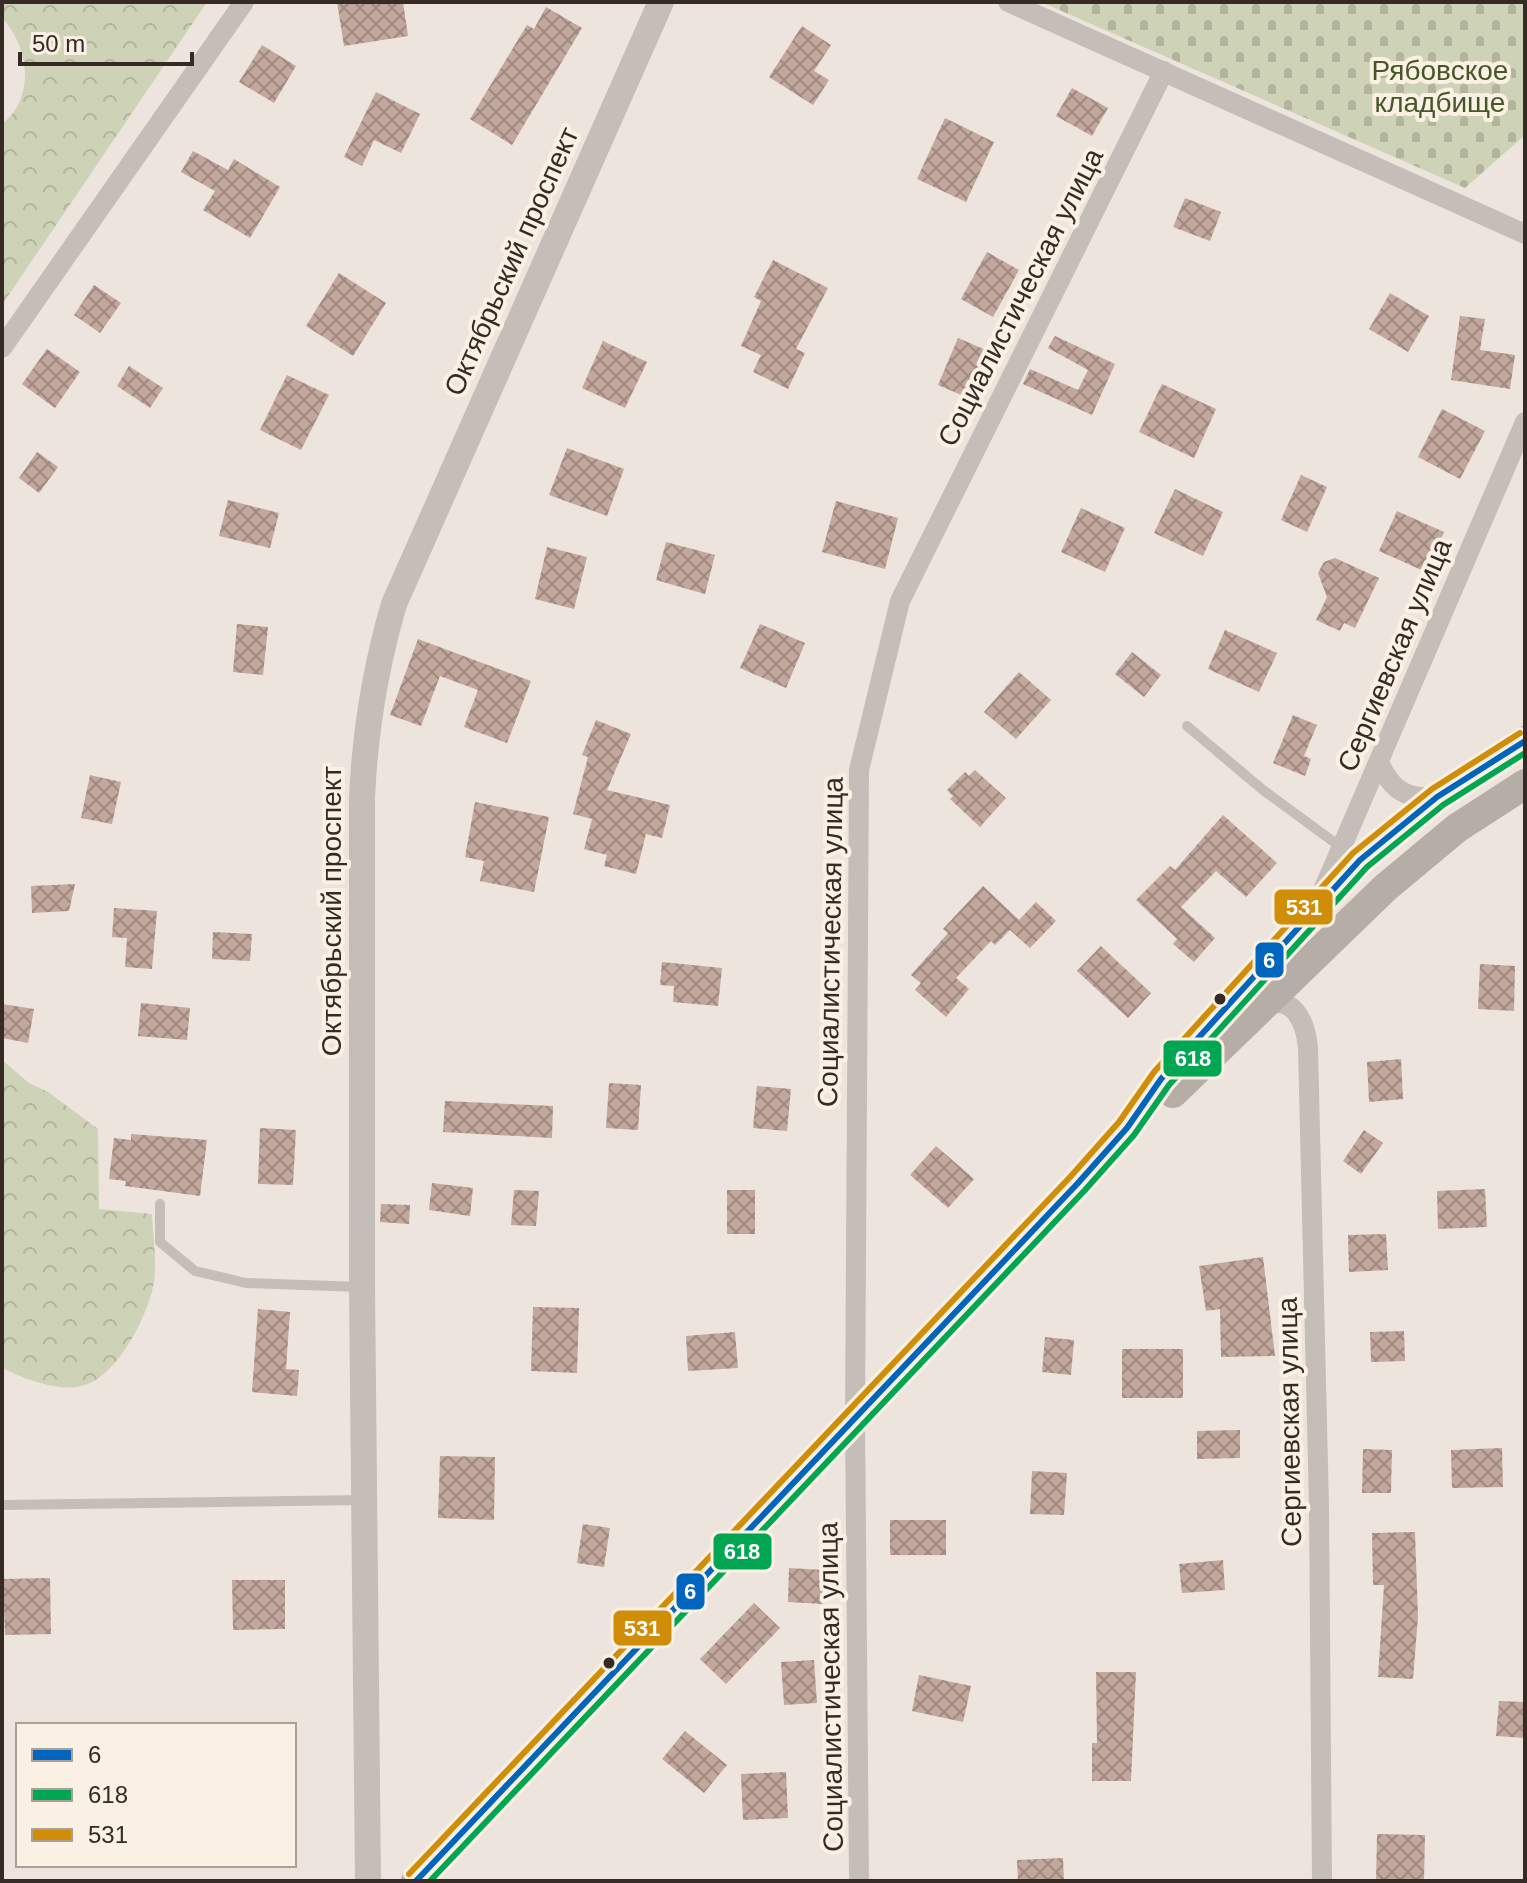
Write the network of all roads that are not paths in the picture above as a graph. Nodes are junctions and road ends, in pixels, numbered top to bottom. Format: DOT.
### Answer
graph roads {
  1 [pos="244,2"];
  2 [pos="661,2"];
  3 [pos="1008,2"];
  4 [pos="1164,71"];
  5 [pos="1525,234"];
  6 [pos="2,348"];
  7 [pos="1525,422"];
  8 [pos="1187,726"];
  9 [pos="1525,741"];
  10 [pos="1379,762"];
  11 [pos="1525,784"];
  12 [pos="1437,797"];
  13 [pos="1342,848"];
  14 [pos="1315,910"];
  15 [pos="1255,1011"];
  16 [pos="1127,1128"];
  17 [pos="160,1204"];
  18 [pos="362,1287"];
  19 [pos="855,1418"];
  20 [pos="364,1500"];
  21 [pos="2,1505"];
  22 [pos="368,1881"];
  23 [pos="416,1881"];
  24 [pos="859,1881"];
  25 [pos="1322,1881"];
  1 -- 6 [label="street"];
  2 -- 18 [label="street, Октябрьский проспект"];
  3 -- 4 [label="street"];
  4 -- 5 [label="street"];
  4 -- 19 [label="street, Социалистическая улица"];
  7 -- 10 [label="street, Сергиевская улица"];
  8 -- 13 [label="lane"];
  9 -- 12 [label="main road"];
  10 -- 12 [label="street"];
  10 -- 13 [label="street, Сергиевская улица"];
  11 -- 15 [label="main road"];
  12 -- 14 [label="main road"];
  13 -- 14 [label="street, Сергиевская улица"];
  14 -- 16 [label="main road"];
  15 -- 16 [label="main road"];
  15 -- 25 [label="street, Сергиевская улица"];
  16 -- 19 [label="main road"];
  17 -- 18 [label="lane"];
  18 -- 20 [label="street, Октябрьский проспект"];
  19 -- 23 [label="main road"];
  19 -- 24 [label="street, Социалистическая улица"];
  20 -- 21 [label="lane"];
  20 -- 22 [label="street, Октябрьский проспект"];
}
